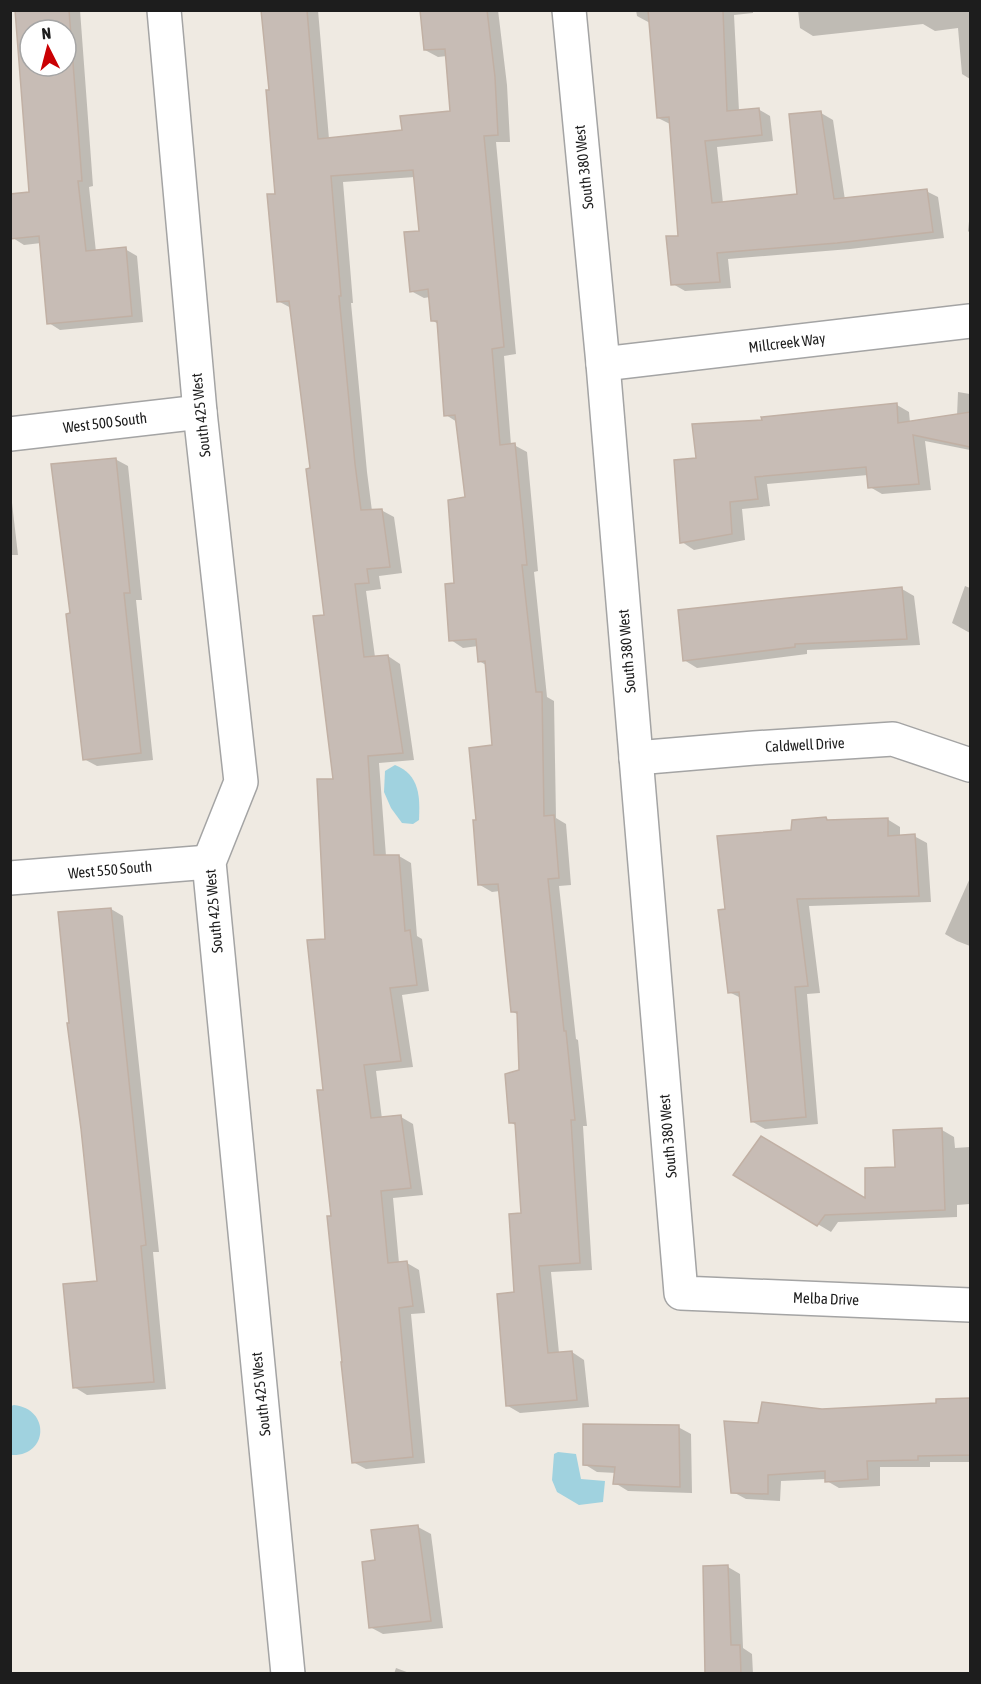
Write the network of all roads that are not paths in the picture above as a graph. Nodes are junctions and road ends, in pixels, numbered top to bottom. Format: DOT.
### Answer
graph roads {
  1 [pos="164,10"];
  2 [pos="569,10"];
  3 [pos="970,321"];
  4 [pos="603,364"];
  5 [pos="201,412"];
  6 [pos="10,434"];
  7 [pos="636,758"];
  8 [pos="970,765"];
  9 [pos="209,862"];
  10 [pos="10,878"];
  11 [pos="681,1293"];
  12 [pos="970,1305"];
  13 [pos="288,1674"];
  1 -- 5 [label="street, South 425 West"];
  2 -- 4 [label="street, South 380 West"];
  3 -- 4 [label="street, Millcreek Way"];
  4 -- 7 [label="street, South 380 West"];
  5 -- 6 [label="street, West 500 South"];
  5 -- 9 [label="street, South 425 West"];
  7 -- 8 [label="street, Caldwell Drive"];
  7 -- 11 [label="street, South 380 West"];
  9 -- 10 [label="street, West 550 South"];
  9 -- 13 [label="street, South 425 West"];
  11 -- 12 [label="street, Melba Drive"];
}
